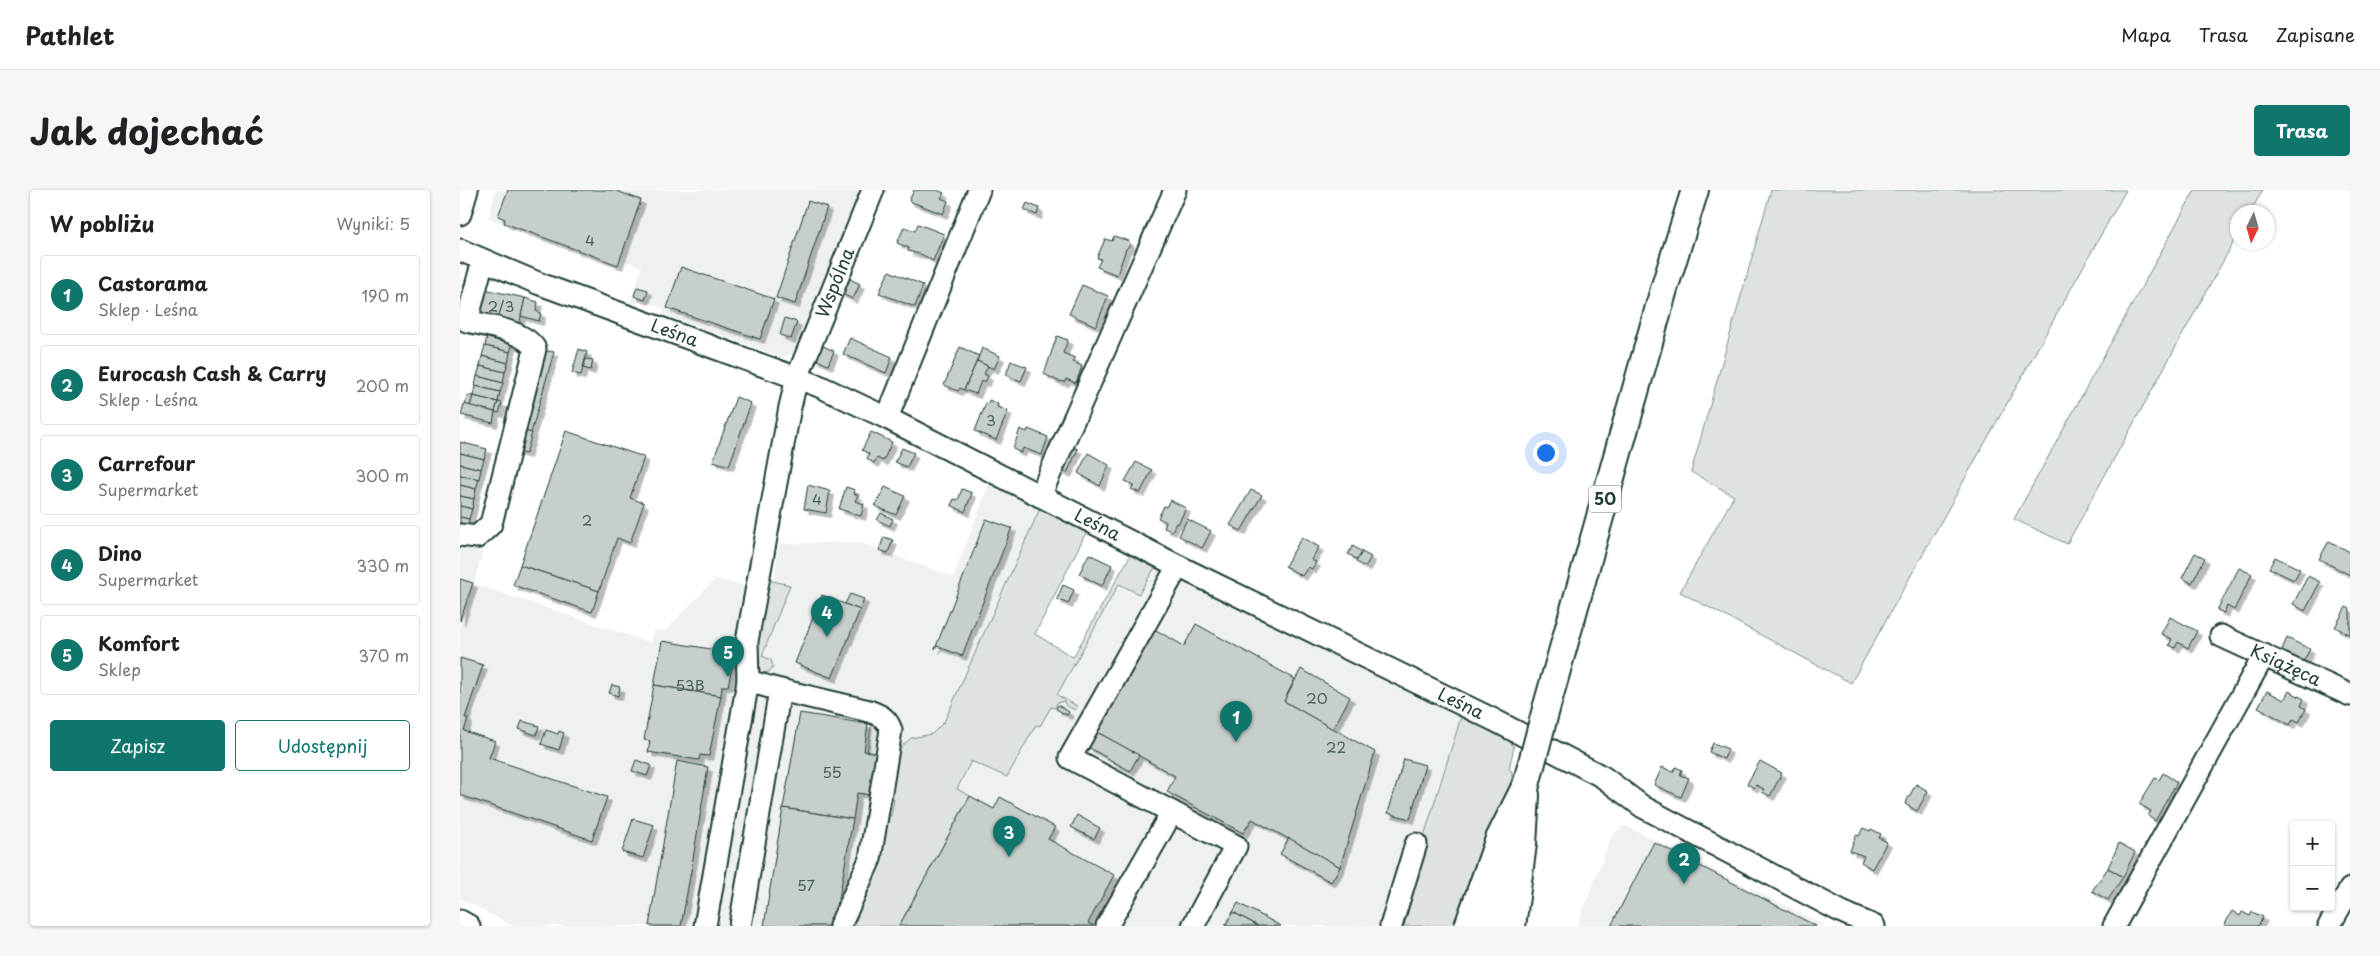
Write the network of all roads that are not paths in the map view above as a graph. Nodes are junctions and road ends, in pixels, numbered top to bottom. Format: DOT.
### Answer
graph roads {
  1 [pos="467,190"];
  2 [pos="874,190"];
  3 [pos="979,190"];
  4 [pos="1175,190"];
  5 [pos="1695,190"];
  6 [pos="460,214"];
  7 [pos="460,250"];
  8 [pos="483,260"];
  9 [pos="797,378"];
  10 [pos="887,418"];
  11 [pos="1040,496"];
  12 [pos="460,535"];
  13 [pos="1178,566"];
  14 [pos="2222,636"];
  15 [pos="2264,655"];
  16 [pos="748,680"];
  17 [pos="780,690"];
  18 [pos="2350,695"];
  19 [pos="1526,785"];
  20 [pos="1172,812"];
  21 [pos="1416,844"];
  22 [pos="2350,889"];
  23 [pos="460,921"];
  24 [pos="469,926"];
  25 [pos="705,926"];
  26 [pos="740,926"];
  27 [pos="840,926"];
  28 [pos="1107,926"];
  29 [pos="1193,926"];
  30 [pos="1391,926"];
  31 [pos="1468,926"];
  32 [pos="1491,926"];
  33 [pos="1512,926"];
  34 [pos="1874,926"];
  35 [pos="2114,926"];
  36 [pos="2329,926"];
  1 -- 6 [label="street"];
  2 -- 9 [label="street, Wspólna"];
  3 -- 10 [label="street"];
  4 -- 11 [label="street"];
  5 -- 19 [label="main road, 50, bridge"];
  7 -- 8 [label="street, Leśna"];
  8 -- 9 [label="street, Leśna"];
  8 -- 12 [label="street"];
  9 -- 10 [label="street, Leśna"];
  9 -- 16 [label="street, Wspólna"];
  10 -- 11 [label="street, Leśna"];
  11 -- 13 [label="street, Leśna"];
  13 -- 20 [label="street"];
  13 -- 34 [label="street, Leśna"];
  14 -- 15 [label="street, Książęca"];
  15 -- 18 [label="street, Książęca"];
  15 -- 35 [label="street"];
  16 -- 17 [label="street"];
  16 -- 25 [label="street, Wspólna"];
  17 -- 26 [label="street"];
  17 -- 27 [label="street"];
  19 -- 31 [label="main road"];
  19 -- 32 [label="main road, 50"];
  19 -- 33 [label="main road"];
  20 -- 28 [label="street"];
  20 -- 29 [label="street"];
  21 -- 30 [label="street"];
  22 -- 36 [label="street"];
  23 -- 24 [label="street"];
}
